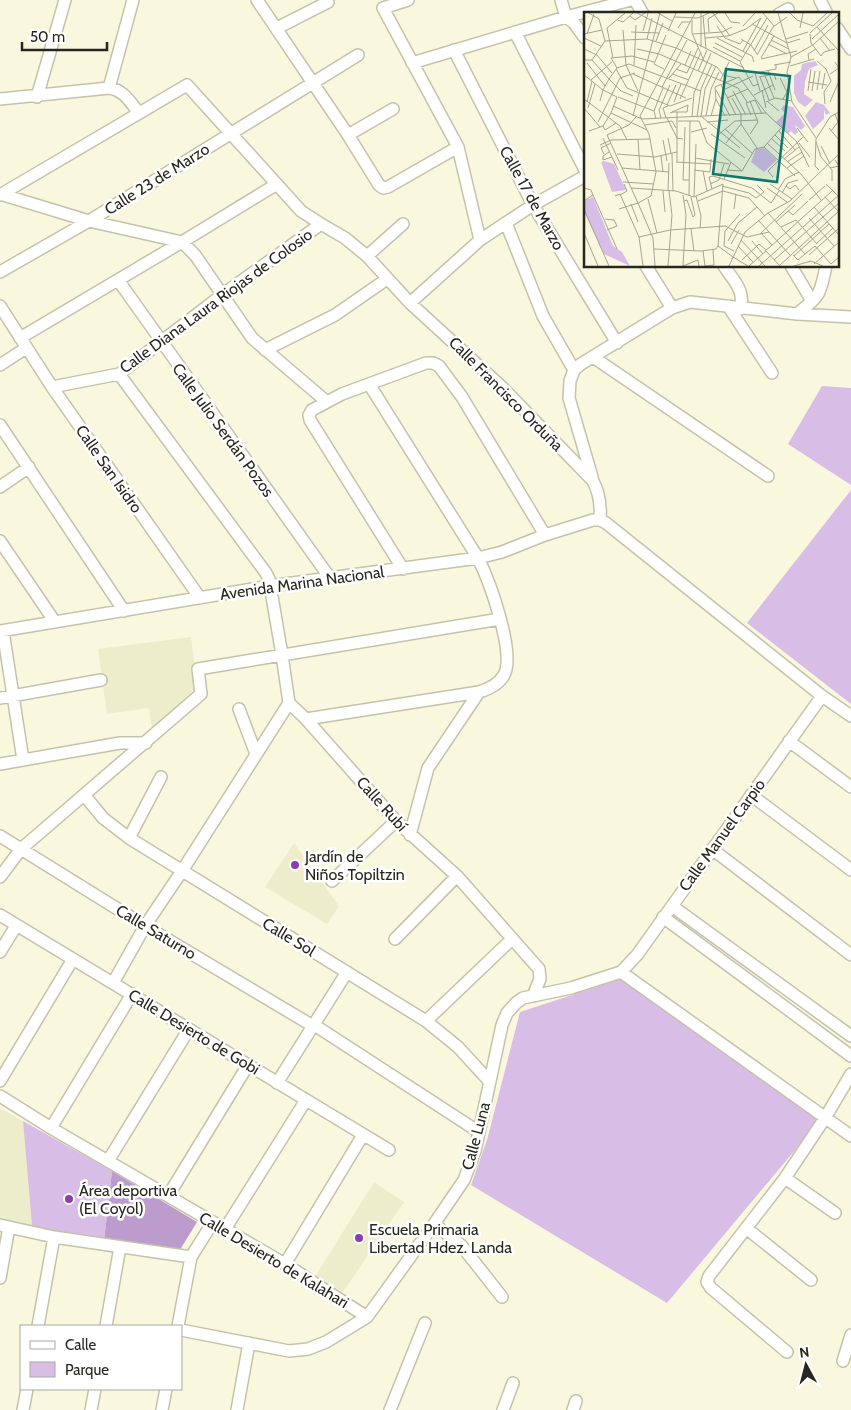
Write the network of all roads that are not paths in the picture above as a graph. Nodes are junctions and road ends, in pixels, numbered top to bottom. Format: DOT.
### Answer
graph roads {
  1 [pos="65,0"];
  2 [pos="133,0"];
  3 [pos="257,0"];
  4 [pos="408,0"];
  5 [pos="561,0"];
  6 [pos="633,0"];
  7 [pos="820,0"];
  8 [pos="328,2"];
  9 [pos="642,12"];
  10 [pos="826,12"];
  11 [pos="566,16"];
  12 [pos="278,28"];
  13 [pos="838,30"];
  14 [pos="515,32"];
  15 [pos="584,37"];
  16 [pos="851,49"];
  17 [pos="454,50"];
  18 [pos="358,55"];
  19 [pos="412,63"];
  20 [pos="313,82"];
  21 [pos="110,88"];
  22 [pos="36,97"];
  23 [pos="0,99"];
  24 [pos="393,109"];
  25 [pos="139,114"];
  26 [pos="231,133"];
  27 [pos="348,135"];
  28 [pos="458,147"];
  29 [pos="584,168"];
  30 [pos="584,177"];
  31 [pos="277,184"];
  32 [pos="1,194"];
  33 [pos="533,205"];
  34 [pos="89,221"];
  35 [pos="506,223"];
  36 [pos="320,224"];
  37 [pos="403,224"];
  38 [pos="480,240"];
  39 [pos="182,242"];
  40 [pos="368,256"];
  41 [pos="647,268"];
  42 [pos="725,268"];
  43 [pos="792,268"];
  44 [pos="826,268"];
  45 [pos="0,272"];
  46 [pos="387,279"];
  47 [pos="118,280"];
  48 [pos="222,295"];
  49 [pos="812,301"];
  50 [pos="410,303"];
  51 [pos="0,306"];
  52 [pos="728,306"];
  53 [pos="672,308"];
  54 [pos="740,308"];
  55 [pos="797,314"];
  56 [pos="851,317"];
  57 [pos="161,342"];
  58 [pos="23,343"];
  59 [pos="618,343"];
  60 [pos="265,350"];
  61 [pos="593,357"];
  62 [pos="0,365"];
  63 [pos="574,370"];
  64 [pos="772,373"];
  65 [pos="119,374"];
  66 [pos="368,384"];
  67 [pos="52,387"];
  68 [pos="326,402"];
  69 [pos="0,425"];
  70 [pos="29,467"];
  71 [pos="768,476"];
  72 [pos="593,481"];
  73 [pos="0,487"];
  74 [pos="600,520"];
  75 [pos="545,535"];
  76 [pos="0,541"];
  77 [pos="478,558"];
  78 [pos="403,568"];
  79 [pos="330,578"];
  80 [pos="270,586"];
  81 [pos="200,598"];
  82 [pos="124,611"];
  83 [pos="500,619"];
  84 [pos="56,622"];
  85 [pos="1,631"];
  86 [pos="282,655"];
  87 [pos="101,680"];
  88 [pos="479,692"];
  89 [pos="12,696"];
  90 [pos="822,696"];
  91 [pos="0,698"];
  92 [pos="289,703"];
  93 [pos="239,709"];
  94 [pos="851,716"];
  95 [pos="306,719"];
  96 [pos="789,741"];
  97 [pos="146,743"];
  98 [pos="256,754"];
  99 [pos="23,760"];
  100 [pos="0,764"];
  101 [pos="161,777"];
  102 [pos="851,787"];
  103 [pos="751,795"];
  104 [pos="85,796"];
  105 [pos="396,820"];
  106 [pos="410,834"];
  107 [pos="0,836"];
  108 [pos="129,838"];
  109 [pos="21,849"];
  110 [pos="712,849"];
  111 [pos="851,870"];
  112 [pos="182,871"];
  113 [pos="457,876"];
  114 [pos="0,877"];
  115 [pos="332,881"];
  116 [pos="672,906"];
  117 [pos="0,915"];
  118 [pos="663,917"];
  119 [pos="16,926"];
  120 [pos="145,926"];
  121 [pos="395,939"];
  122 [pos="512,940"];
  123 [pos="0,952"];
  124 [pos="851,954"];
  125 [pos="73,959"];
  126 [pos="347,972"];
  127 [pos="621,972"];
  128 [pos="113,983"];
  129 [pos="132,994"];
  130 [pos="532,996"];
  131 [pos="426,1021"];
  132 [pos="316,1027"];
  133 [pos="189,1029"];
  134 [pos="851,1036"];
  135 [pos="851,1056"];
  136 [pos="248,1065"];
  137 [pos="851,1074"];
  138 [pos="0,1081"];
  139 [pos="490,1082"];
  140 [pos="277,1083"];
  141 [pos="0,1096"];
  142 [pos="306,1100"];
  143 [pos="825,1118"];
  144 [pos="51,1128"];
  145 [pos="479,1132"];
  146 [pos="363,1135"];
  147 [pos="851,1136"];
  148 [pos="389,1150"];
  149 [pos="108,1161"];
  150 [pos="785,1178"];
  151 [pos="168,1196"];
  152 [pos="835,1213"];
  153 [pos="213,1222"];
  154 [pos="434,1224"];
  155 [pos="4,1226"];
  156 [pos="746,1228"];
  157 [pos="225,1229"];
  158 [pos="54,1237"];
  159 [pos="120,1247"];
  160 [pos="191,1257"];
  161 [pos="285,1264"];
  162 [pos="0,1278"];
  163 [pos="811,1280"];
  164 [pos="502,1297"];
  165 [pos="367,1317"];
  166 [pos="425,1323"];
  167 [pos="38,1325"];
  168 [pos="106,1325"];
  169 [pos="178,1325"];
  170 [pos="182,1330"];
  171 [pos="851,1335"];
  172 [pos="249,1344"];
  173 [pos="787,1352"];
  174 [pos="843,1361"];
  175 [pos="513,1382"];
  176 [pos="26,1390"];
  177 [pos="95,1390"];
  178 [pos="166,1390"];
  179 [pos="23,1410"];
  180 [pos="91,1410"];
  181 [pos="162,1410"];
  182 [pos="237,1410"];
  183 [pos="390,1410"];
  184 [pos="504,1410"];
  1 -- 22 [label="street"];
  2 -- 21 [label="street"];
  3 -- 12 [label="street"];
  4 -- 19 [label="street"];
  5 -- 11 [label="street"];
  6 -- 9 [label="street"];
  6 -- 11 [label="street"];
  7 -- 10 [label="street"];
  8 -- 12 [label="street"];
  11 -- 14 [label="street"];
  11 -- 15 [label="street"];
  12 -- 20 [label="street"];
  13 -- 16 [label="street"];
  14 -- 17 [label="street"];
  14 -- 29 [label="street"];
  17 -- 19 [label="street"];
  17 -- 33 [label="street, Calle 17 de Marzo"];
  18 -- 20 [label="street, Calle 23 de Marzo"];
  19 -- 28 [label="street"];
  20 -- 26 [label="street, Calle 23 de Marzo"];
  20 -- 27 [label="street"];
  21 -- 22 [label="street"];
  21 -- 25 [label="street"];
  22 -- 23 [label="street"];
  24 -- 27 [label="street"];
  25 -- 26 [label="street, Calle Francisco Orduña"];
  25 -- 32 [label="street"];
  26 -- 31 [label="street, Calle Francisco Orduña"];
  26 -- 34 [label="street, Calle 23 de Marzo"];
  27 -- 28 [label="street"];
  28 -- 38 [label="street"];
  30 -- 33 [label="street"];
  31 -- 36 [label="street, Calle Francisco Orduña"];
  31 -- 39 [label="street"];
  32 -- 34 [label="street"];
  33 -- 35 [label="street"];
  33 -- 59 [label="street, Calle 17 de Marzo"];
  34 -- 39 [label="street"];
  34 -- 45 [label="street, Calle 23 de Marzo"];
  35 -- 38 [label="street"];
  35 -- 63 [label="street"];
  36 -- 40 [label="street, Calle Francisco Orduña"];
  36 -- 48 [label="street, Calle Diana Laura Riojas de Colosio"];
  37 -- 40 [label="street"];
  38 -- 50 [label="street"];
  39 -- 47 [label="street"];
  39 -- 48 [label="street"];
  40 -- 46 [label="street, Calle Francisco Orduña"];
  41 -- 53 [label="street"];
  42 -- 54 [label="street"];
  43 -- 49 [label="street"];
  44 -- 49 [label="street"];
  46 -- 50 [label="street, Calle Francisco Orduña"];
  46 -- 60 [label="street"];
  47 -- 57 [label="street, Calle Julio Serdán Pozos"];
  47 -- 58 [label="street"];
  48 -- 57 [label="street, Calle Diana Laura Riojas de Colosio"];
  48 -- 60 [label="street"];
  49 -- 55 [label="street"];
  50 -- 72 [label="street, Calle Francisco Orduña"];
  51 -- 58 [label="street, Calle San Isidro"];
  52 -- 53 [label="street"];
  52 -- 54 [label="street"];
  52 -- 64 [label="street"];
  53 -- 59 [label="street"];
  54 -- 55 [label="street"];
  55 -- 56 [label="street"];
  57 -- 65 [label="street, Calle Diana Laura Riojas de Colosio"];
  57 -- 79 [label="street, Calle Julio Serdán Pozos"];
  58 -- 62 [label="street"];
  58 -- 67 [label="street, Calle San Isidro"];
  59 -- 61 [label="street"];
  60 -- 68 [label="street"];
  61 -- 63 [label="street"];
  61 -- 71 [label="street"];
  63 -- 72 [label="street"];
  65 -- 67 [label="street, Calle Diana Laura Riojas de Colosio"];
  65 -- 80 [label="street"];
  66 -- 68 [label="street"];
  66 -- 75 [label="street"];
  66 -- 77 [label="street"];
  67 -- 81 [label="street, Calle San Isidro"];
  68 -- 78 [label="street"];
  69 -- 70 [label="street"];
  70 -- 73 [label="street"];
  70 -- 82 [label="street"];
  72 -- 74 [label="street, Calle Francisco Orduña"];
  74 -- 75 [label="street, Avenida Marina Nacional"];
  74 -- 90 [label="street"];
  75 -- 77 [label="street, Avenida Marina Nacional"];
  76 -- 84 [label="street"];
  77 -- 78 [label="street, Avenida Marina Nacional"];
  77 -- 83 [label="street"];
  78 -- 79 [label="street, Avenida Marina Nacional"];
  79 -- 80 [label="street, Avenida Marina Nacional"];
  80 -- 81 [label="street, Avenida Marina Nacional"];
  80 -- 86 [label="street"];
  81 -- 82 [label="street, Avenida Marina Nacional"];
  82 -- 84 [label="street, Avenida Marina Nacional"];
  83 -- 86 [label="street"];
  83 -- 88 [label="street"];
  84 -- 85 [label="street, Avenida Marina Nacional"];
  85 -- 89 [label="street"];
  86 -- 92 [label="street"];
  86 -- 97 [label="street"];
  87 -- 89 [label="street"];
  88 -- 95 [label="street"];
  88 -- 106 [label="street"];
  89 -- 91 [label="street"];
  89 -- 99 [label="street"];
  90 -- 94 [label="street"];
  90 -- 96 [label="street, Calle Manuel Carpio"];
  92 -- 95 [label="street, Calle Rubí"];
  92 -- 98 [label="street"];
  93 -- 98 [label="street"];
  95 -- 105 [label="street, Calle Rubí"];
  96 -- 102 [label="street"];
  96 -- 103 [label="street, Calle Manuel Carpio"];
  97 -- 99 [label="street"];
  97 -- 104 [label="street"];
  98 -- 112 [label="street"];
  99 -- 100 [label="street"];
  101 -- 108 [label="street"];
  103 -- 110 [label="street, Calle Manuel Carpio"];
  103 -- 111 [label="street"];
  104 -- 108 [label="street, Calle Sol"];
  104 -- 109 [label="street"];
  105 -- 106 [label="street, Calle Rubí"];
  105 -- 115 [label="street"];
  106 -- 113 [label="street, Calle Rubí"];
  107 -- 109 [label="street, Calle Saturno"];
  108 -- 112 [label="street, Calle Sol"];
  109 -- 114 [label="street"];
  109 -- 120 [label="street, Calle Saturno"];
  110 -- 116 [label="street, Calle Manuel Carpio"];
  110 -- 124 [label="street"];
  112 -- 120 [label="street"];
  112 -- 126 [label="street, Calle Sol"];
  113 -- 121 [label="street"];
  113 -- 122 [label="street, Calle Rubí"];
  116 -- 118 [label="street, Calle Manuel Carpio"];
  116 -- 134 [label="street"];
  117 -- 119 [label="street, Calle Desierto de Gobi"];
  118 -- 127 [label="street, Calle Manuel Carpio"];
  118 -- 135 [label="street"];
  119 -- 123 [label="street"];
  119 -- 125 [label="street, Calle Desierto de Gobi"];
  120 -- 128 [label="street"];
  120 -- 132 [label="street, Calle Saturno"];
  122 -- 130 [label="street, Calle Rubí"];
  122 -- 131 [label="street"];
  125 -- 128 [label="street, Calle Desierto de Gobi"];
  125 -- 138 [label="street"];
  126 -- 131 [label="street, Calle Sol"];
  126 -- 132 [label="street"];
  127 -- 130 [label="street, Calle Luna"];
  127 -- 143 [label="street"];
  128 -- 129 [label="street, Calle Desierto de Gobi"];
  129 -- 133 [label="street, Calle Desierto de Gobi"];
  129 -- 144 [label="street"];
  130 -- 139 [label="street, Calle Luna"];
  131 -- 139 [label="street, Calle Sol"];
  132 -- 140 [label="street"];
  132 -- 145 [label="street, Calle Saturno"];
  133 -- 136 [label="street, Calle Desierto de Gobi"];
  133 -- 149 [label="street"];
  136 -- 140 [label="street, Calle Desierto de Gobi"];
  136 -- 151 [label="street"];
  137 -- 143 [label="street"];
  139 -- 145 [label="street, Calle Luna"];
  140 -- 142 [label="street, Calle Desierto de Gobi"];
  141 -- 144 [label="street, Calle Desierto de Kalahari"];
  142 -- 146 [label="street, Calle Desierto de Gobi"];
  142 -- 157 [label="street"];
  143 -- 147 [label="street"];
  143 -- 150 [label="street"];
  144 -- 149 [label="street, Calle Desierto de Kalahari"];
  145 -- 154 [label="street, Calle Luna"];
  146 -- 148 [label="street, Calle Desierto de Gobi"];
  146 -- 161 [label="street"];
  149 -- 151 [label="street, Calle Desierto de Kalahari"];
  150 -- 152 [label="street"];
  150 -- 156 [label="street"];
  151 -- 153 [label="street, Calle Desierto de Kalahari"];
  153 -- 157 [label="street, Calle Desierto de Kalahari"];
  153 -- 160 [label="street"];
  154 -- 164 [label="street"];
  154 -- 165 [label="street, Calle Luna"];
  155 -- 158 [label="street"];
  155 -- 162 [label="street"];
  156 -- 163 [label="street"];
  156 -- 173 [label="street"];
  157 -- 161 [label="street, Calle Desierto de Kalahari"];
  158 -- 159 [label="street"];
  158 -- 167 [label="street"];
  159 -- 160 [label="street"];
  159 -- 168 [label="street"];
  160 -- 169 [label="street"];
  161 -- 165 [label="street, Calle Desierto de Kalahari"];
  165 -- 172 [label="street, Calle Luna"];
  166 -- 183 [label="street"];
  170 -- 172 [label="street"];
  171 -- 174 [label="street"];
  172 -- 182 [label="street"];
  175 -- 184 [label="street"];
  176 -- 179 [label="street"];
  177 -- 180 [label="street"];
  178 -- 181 [label="street"];
}
